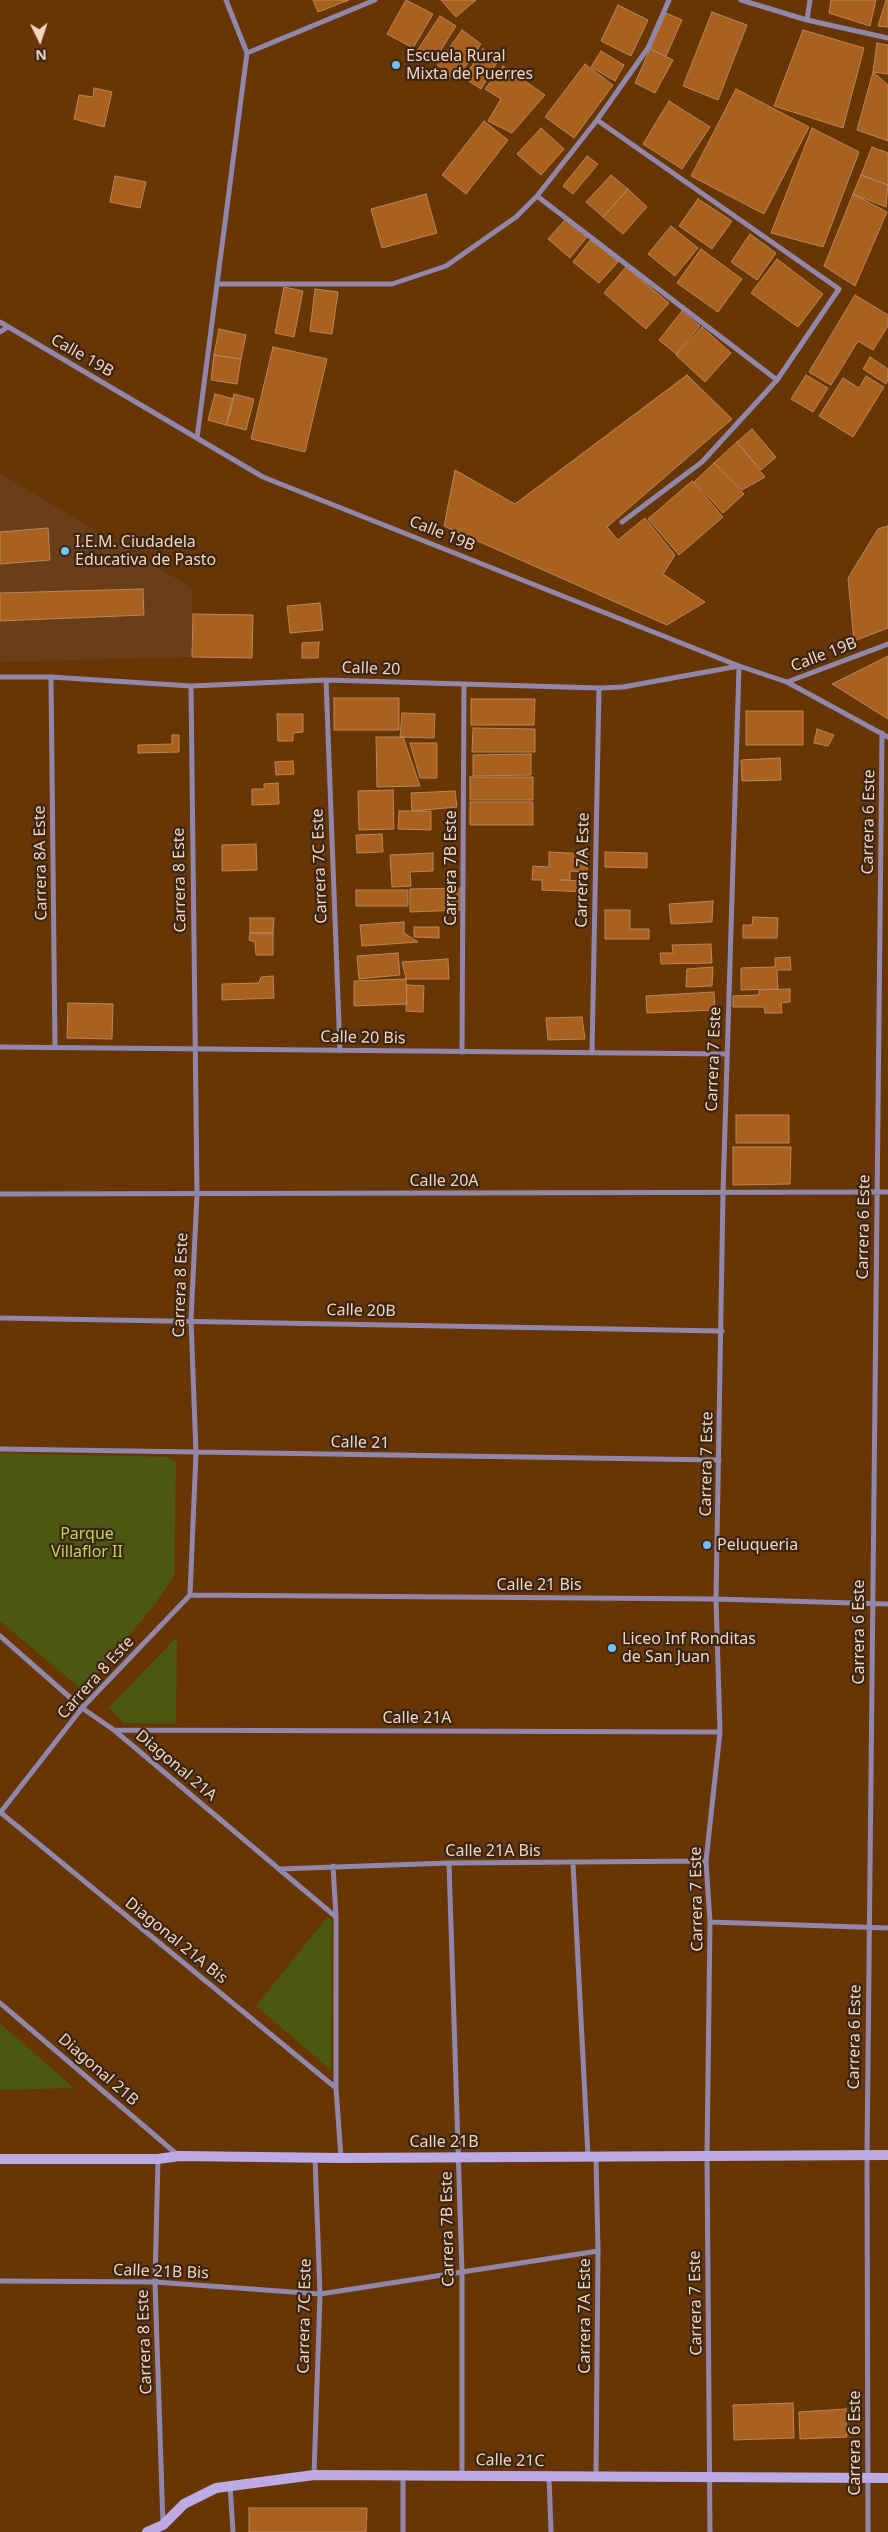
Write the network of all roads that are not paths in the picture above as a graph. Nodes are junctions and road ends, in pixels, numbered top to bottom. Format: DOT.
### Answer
graph roads {
  1 [pos="226,0"];
  2 [pos="375,0"];
  3 [pos="669,0"];
  4 [pos="741,0"];
  5 [pos="810,0"];
  6 [pos="807,20"];
  7 [pos="888,38"];
  8 [pos="247,53"];
  9 [pos="597,120"];
  10 [pos="537,196"];
  11 [pos="217,284"];
  12 [pos="0,322"];
  13 [pos="8,327"];
  14 [pos="0,332"];
  15 [pos="777,380"];
  16 [pos="197,438"];
  17 [pos="622,522"];
  18 [pos="888,644"];
  19 [pos="739,666"];
  20 [pos="0,677"];
  21 [pos="52,677"];
  22 [pos="326,680"];
  23 [pos="787,682"];
  24 [pos="464,684"];
  25 [pos="191,686"];
  26 [pos="598,688"];
  27 [pos="882,733"];
  28 [pos="888,737"];
  29 [pos="0,1047"];
  30 [pos="56,1048"];
  31 [pos="195,1049"];
  32 [pos="340,1051"];
  33 [pos="462,1052"];
  34 [pos="592,1053"];
  35 [pos="727,1054"];
  36 [pos="877,1192"];
  37 [pos="888,1192"];
  38 [pos="723,1193"];
  39 [pos="0,1194"];
  40 [pos="197,1194"];
  41 [pos="0,1318"];
  42 [pos="191,1320"];
  43 [pos="722,1331"];
  44 [pos="0,1449"];
  45 [pos="196,1453"];
  46 [pos="719,1460"];
  47 [pos="190,1595"];
  48 [pos="716,1599"];
  49 [pos="871,1604"];
  50 [pos="888,1604"];
  51 [pos="0,1636"];
  52 [pos="82,1708"];
  53 [pos="114,1730"];
  54 [pos="720,1732"];
  55 [pos="0,1813"];
  56 [pos="706,1861"];
  57 [pos="449,1863"];
  58 [pos="573,1863"];
  59 [pos="333,1866"];
  60 [pos="279,1869"];
  61 [pos="336,1917"];
  62 [pos="710,1922"];
  63 [pos="869,1928"];
  64 [pos="888,1928"];
  65 [pos="0,2003"];
  66 [pos="336,2088"];
  67 [pos="707,2155"];
  68 [pos="867,2155"];
  69 [pos="888,2155"];
  70 [pos="179,2156"];
  71 [pos="592,2156"];
  72 [pos="458,2157"];
  73 [pos="158,2158"];
  74 [pos="316,2158"];
  75 [pos="341,2158"];
  76 [pos="0,2159"];
  77 [pos="598,2251"];
  78 [pos="462,2272"];
  79 [pos="0,2281"];
  80 [pos="155,2282"];
  81 [pos="320,2294"];
  82 [pos="314,2475"];
  83 [pos="402,2475"];
  84 [pos="462,2476"];
  85 [pos="549,2476"];
  86 [pos="596,2476"];
  87 [pos="710,2477"];
  88 [pos="868,2478"];
  89 [pos="888,2478"];
  90 [pos="230,2485"];
  91 [pos="162,2525"];
  92 [pos="147,2532"];
  93 [pos="233,2532"];
  94 [pos="403,2532"];
  95 [pos="551,2532"];
  96 [pos="710,2532"];
  97 [pos="868,2532"];
  1 -- 8 [label="street"];
  2 -- 8 [label="street"];
  3 -- 9 [label="street"];
  4 -- 6 [label="street"];
  5 -- 6 [label="street"];
  6 -- 7 [label="street"];
  8 -- 11 [label="street"];
  9 -- 10 [label="street"];
  9 -- 15 [label="street"];
  10 -- 11 [label="street"];
  10 -- 15 [label="street"];
  11 -- 16 [label="street"];
  12 -- 13 [label="street, Calle 19B"];
  13 -- 14 [label="street"];
  13 -- 16 [label="street, Calle 19B"];
  15 -- 17 [label="street"];
  16 -- 19 [label="street, Calle 19B"];
  18 -- 23 [label="street, Calle 19B"];
  19 -- 23 [label="street, Calle 19B"];
  19 -- 26 [label="street, Calle 20"];
  19 -- 35 [label="street, Carrera 7 Este"];
  20 -- 21 [label="street, Calle 20"];
  21 -- 25 [label="street, Calle 20"];
  21 -- 30 [label="street, Carrera 8A Este"];
  22 -- 24 [label="street, Calle 20"];
  22 -- 25 [label="street, Calle 20"];
  22 -- 32 [label="street, Carrera 7C Este"];
  23 -- 27 [label="street"];
  24 -- 26 [label="street, Calle 20"];
  24 -- 33 [label="street, Carrera 7B Este"];
  25 -- 31 [label="street, Carrera 8 Este"];
  26 -- 34 [label="street, Carrera 7A Este"];
  27 -- 28 [label="street"];
  27 -- 36 [label="street, Carrera 6 Este"];
  29 -- 30 [label="street, Calle 20 Bis"];
  30 -- 31 [label="street, Calle 20 Bis"];
  31 -- 32 [label="street, Calle 20 Bis"];
  31 -- 40 [label="street, Carrera 8 Este"];
  32 -- 33 [label="street, Calle 20 Bis"];
  33 -- 34 [label="street, Calle 20 Bis"];
  34 -- 35 [label="street, Calle 20 Bis"];
  35 -- 38 [label="street, Carrera 7 Este"];
  36 -- 37 [label="street, Calle 20A"];
  36 -- 38 [label="street, Calle 20A"];
  36 -- 49 [label="street, Carrera 6 Este"];
  38 -- 40 [label="street, Calle 20A"];
  38 -- 43 [label="street, Carrera 7 Este"];
  39 -- 40 [label="street, Calle 20A"];
  40 -- 42 [label="street, Carrera 8 Este"];
  41 -- 42 [label="street, Calle 20B"];
  42 -- 43 [label="street, Calle 20B"];
  42 -- 45 [label="street, Carrera 8 Este"];
  43 -- 46 [label="street, Carrera 7 Este"];
  44 -- 45 [label="street, Calle 21"];
  45 -- 46 [label="street, Calle 21"];
  45 -- 47 [label="street, Carrera 8 Este"];
  46 -- 48 [label="street, Carrera 7 Este"];
  47 -- 48 [label="street, Calle 21 Bis"];
  47 -- 52 [label="street, Carrera 8 Este"];
  48 -- 49 [label="street, Calle 21 Bis"];
  48 -- 54 [label="street, Carrera 7 Este"];
  49 -- 50 [label="street, Calle 21 Bis"];
  49 -- 63 [label="street, Carrera 6 Este"];
  51 -- 52 [label="street, Diagonal 21A"];
  52 -- 53 [label="street, Diagonal 21A"];
  52 -- 55 [label="street, Carrera 8 Este"];
  53 -- 54 [label="street, Calle 21A"];
  53 -- 60 [label="street, Diagonal 21A"];
  54 -- 56 [label="street, Carrera 7 Este"];
  55 -- 66 [label="street, Diagonal 21A Bis"];
  56 -- 58 [label="street, Calle 21A Bis"];
  56 -- 62 [label="street, Carrera 7 Este"];
  57 -- 58 [label="street, Calle 21A Bis"];
  57 -- 59 [label="street, Calle 21A Bis"];
  57 -- 72 [label="street, Carrera 7B Este"];
  58 -- 71 [label="street, Carrera 7A Este"];
  59 -- 60 [label="street, Calle 21A Bis"];
  59 -- 61 [label="street"];
  60 -- 61 [label="street, Diagonal 21A"];
  61 -- 66 [label="street"];
  62 -- 63 [label="street"];
  62 -- 67 [label="street, Carrera 7 Este"];
  63 -- 64 [label="street"];
  63 -- 68 [label="street, Carrera 6 Este"];
  65 -- 70 [label="street, Diagonal 21B"];
  66 -- 75 [label="street"];
  67 -- 68 [label="street, Calle 21B"];
  67 -- 71 [label="street, Calle 21B"];
  67 -- 87 [label="street, Carrera 7 Este"];
  68 -- 69 [label="street, Calle 21B"];
  68 -- 88 [label="street, Carrera 6 Este"];
  70 -- 73 [label="street, Calle 21B"];
  70 -- 74 [label="street, Calle 21B"];
  71 -- 72 [label="street, Calle 21B"];
  71 -- 77 [label="street, Carrera 7A Este"];
  72 -- 75 [label="street, Calle 21B"];
  72 -- 78 [label="street, Carrera 7B Este"];
  73 -- 76 [label="street, Calle 21B"];
  73 -- 80 [label="street, Carrera 8 Este"];
  74 -- 75 [label="street, Calle 21B"];
  74 -- 81 [label="street, Carrera 7C Este"];
  77 -- 78 [label="street, Calle 21B Bis"];
  77 -- 86 [label="street, Carrera 7A Este"];
  78 -- 81 [label="street, Calle 21B Bis"];
  78 -- 84 [label="street, Carrera 7B Este"];
  79 -- 80 [label="street, Calle 21B Bis"];
  80 -- 81 [label="street, Calle 21B Bis"];
  80 -- 91 [label="street, Carrera 8 Este"];
  81 -- 82 [label="street, Carrera 7C Este"];
  82 -- 83 [label="street, Calle 21C"];
  82 -- 90 [label="street, Calle 21C"];
  83 -- 84 [label="street, Calle 21C"];
  83 -- 94 [label="street"];
  84 -- 85 [label="street, Calle 21C"];
  85 -- 86 [label="street, Calle 21C"];
  85 -- 95 [label="street"];
  86 -- 87 [label="street, Calle 21C"];
  87 -- 88 [label="street, Calle 21C"];
  87 -- 96 [label="street, Carrera 7 Este"];
  88 -- 89 [label="street, Calle 21C"];
  88 -- 97 [label="street, Carrera 6 Este"];
  90 -- 91 [label="street, Calle 21C"];
  90 -- 93 [label="street"];
  91 -- 92 [label="street, Calle 21C"];
}
